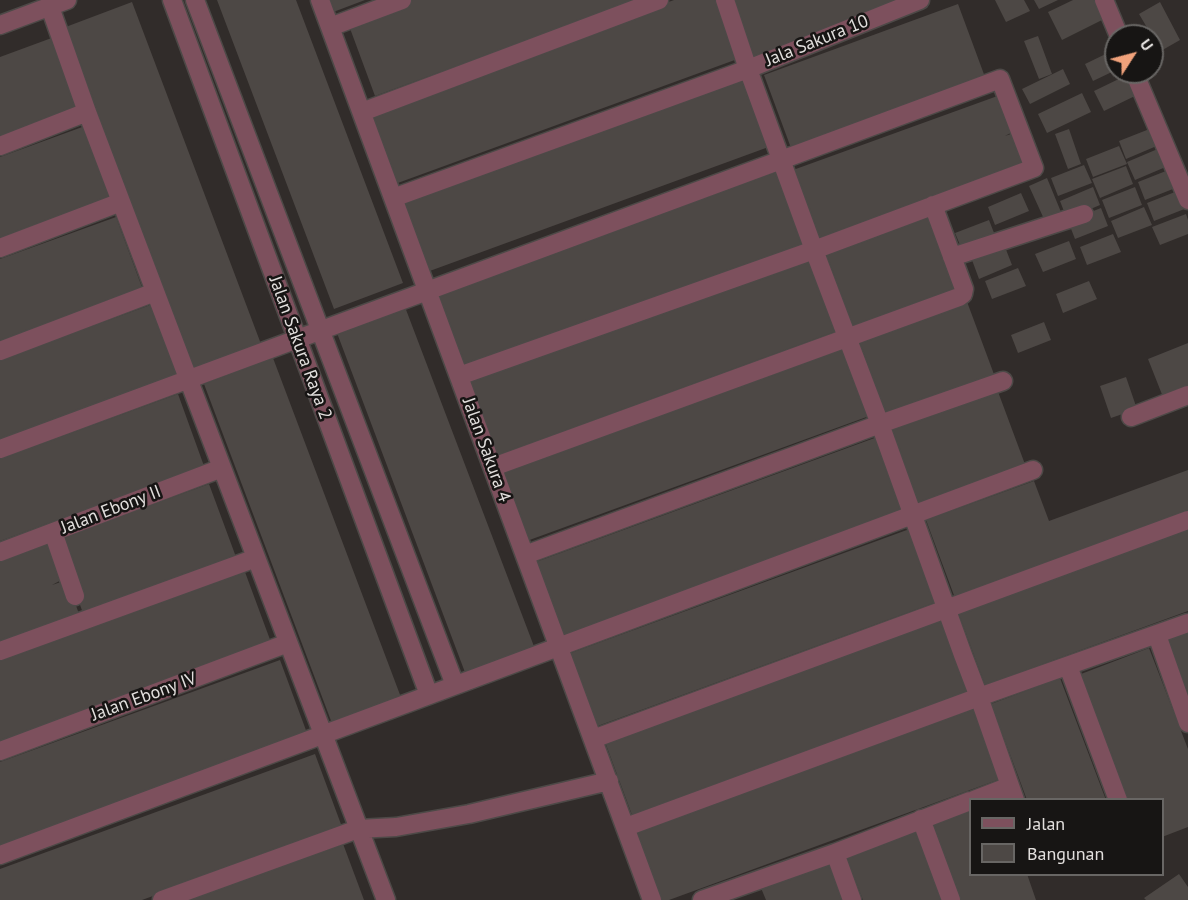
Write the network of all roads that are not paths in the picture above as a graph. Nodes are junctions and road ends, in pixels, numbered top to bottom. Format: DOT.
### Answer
graph roads {
  1 [pos="172,0"];
  2 [pos="195,0"];
  3 [pos="320,0"];
  4 [pos="402,0"];
  5 [pos="659,0"];
  6 [pos="725,0"];
  7 [pos="920,0"];
  8 [pos="1104,0"];
  9 [pos="58,3"];
  10 [pos="1114,24"];
  11 [pos="0,25"];
  12 [pos="330,27"];
  13 [pos="748,69"];
  14 [pos="1139,84"];
  15 [pos="87,112"];
  16 [pos="362,112"];
  17 [pos="0,146"];
  18 [pos="782,160"];
  19 [pos="393,198"];
  20 [pos="1188,200"];
  21 [pos="121,202"];
  22 [pos="933,205"];
  23 [pos="1084,214"];
  24 [pos="0,248"];
  25 [pos="814,250"];
  26 [pos="952,257"];
  27 [pos="428,291"];
  28 [pos="155,292"];
  29 [pos="320,330"];
  30 [pos="847,337"];
  31 [pos="297,339"];
  32 [pos="0,351"];
  33 [pos="459,376"];
  34 [pos="188,379"];
  35 [pos="1003,381"];
  36 [pos="1188,395"];
  37 [pos="1131,417"];
  38 [pos="880,424"];
  39 [pos="0,450"];
  40 [pos="493,467"];
  41 [pos="222,468"];
  42 [pos="1033,470"];
  43 [pos="912,515"];
  44 [pos="1188,520"];
  45 [pos="53,532"];
  46 [pos="0,552"];
  47 [pos="525,555"];
  48 [pos="256,558"];
  49 [pos="75,596"];
  50 [pos="946,608"];
  51 [pos="1188,623"];
  52 [pos="1157,635"];
  53 [pos="288,643"];
  54 [pos="559,647"];
  55 [pos="0,651"];
  56 [pos="1068,666"];
  57 [pos="455,685"];
  58 [pos="429,695"];
  59 [pos="980,697"];
  60 [pos="1188,723"];
  61 [pos="323,735"];
  62 [pos="593,739"];
  63 [pos="0,751"];
  64 [pos="609,781"];
  65 [pos="1013,793"];
  66 [pos="984,798"];
  67 [pos="1118,798"];
  68 [pos="969,801"];
  69 [pos="921,819"];
  70 [pos="626,827"];
  71 [pos="358,829"];
  72 [pos="835,853"];
  73 [pos="0,855"];
  74 [pos="748,893"];
  75 [pos="162,900"];
  76 [pos="386,900"];
  77 [pos="652,900"];
  78 [pos="702,900"];
  79 [pos="852,900"];
  80 [pos="951,900"];
  1 -- 31 [label="street, Jalan Sakura Raya 2"];
  2 -- 29 [label="street, Jalan Sakura Raya 2"];
  3 -- 12 [label="street, Jalan Sakura 4"];
  4 -- 12 [label="street"];
  5 -- 16 [label="street"];
  6 -- 13 [label="street"];
  7 -- 13 [label="street, Jala Sakura 10"];
  8 -- 10 [label="street"];
  9 -- 11 [label="street"];
  9 -- 15 [label="street"];
  12 -- 16 [label="street, Jalan Sakura 4"];
  13 -- 18 [label="street"];
  13 -- 19 [label="street, Jala Sakura 10"];
  14 -- 20 [label="street"];
  15 -- 17 [label="street"];
  15 -- 21 [label="street"];
  16 -- 19 [label="street, Jalan Sakura 4"];
  18 -- 22 [label="street"];
  18 -- 25 [label="street"];
  18 -- 27 [label="street"];
  19 -- 27 [label="street, Jalan Sakura 4"];
  21 -- 24 [label="street"];
  21 -- 28 [label="street"];
  22 -- 25 [label="street"];
  22 -- 26 [label="street"];
  23 -- 26 [label="street"];
  25 -- 30 [label="street"];
  25 -- 33 [label="street"];
  26 -- 30 [label="street"];
  27 -- 29 [label="street"];
  27 -- 33 [label="street, Jalan Sakura 4"];
  28 -- 32 [label="street"];
  28 -- 34 [label="street"];
  29 -- 31 [label="street"];
  29 -- 57 [label="street, Jalan Sakura Raya 2"];
  30 -- 38 [label="street"];
  30 -- 40 [label="street"];
  31 -- 34 [label="street"];
  31 -- 58 [label="street, Jalan Sakura Raya 2"];
  33 -- 40 [label="street, Jalan Sakura 4"];
  34 -- 39 [label="street"];
  34 -- 41 [label="street"];
  35 -- 38 [label="street"];
  36 -- 37 [label="street"];
  38 -- 43 [label="street"];
  38 -- 47 [label="street"];
  40 -- 47 [label="street, Jalan Sakura 4"];
  41 -- 45 [label="street, Jalan Ebony II"];
  41 -- 48 [label="street"];
  42 -- 43 [label="street"];
  43 -- 50 [label="street"];
  43 -- 54 [label="street"];
  44 -- 50 [label="street"];
  45 -- 46 [label="street, Jalan Ebony II"];
  45 -- 49 [label="street"];
  47 -- 54 [label="street, Jalan Sakura 4"];
  48 -- 53 [label="street"];
  48 -- 55 [label="street"];
  50 -- 59 [label="street"];
  50 -- 62 [label="street"];
  51 -- 52 [label="street"];
  52 -- 56 [label="street"];
  52 -- 60 [label="street"];
  53 -- 61 [label="street"];
  53 -- 63 [label="street, Jalan Ebony IV"];
  54 -- 57 [label="street"];
  54 -- 62 [label="street, Jalan Sakura 4"];
  56 -- 59 [label="street"];
  56 -- 67 [label="street"];
  57 -- 58 [label="street"];
  58 -- 61 [label="street"];
  59 -- 65 [label="street"];
  59 -- 70 [label="street"];
  61 -- 71 [label="street"];
  61 -- 73 [label="street"];
  62 -- 64 [label="street, Jalan Sakura 4"];
  64 -- 70 [label="street, Jalan Sakura 4"];
  64 -- 71 [label="street"];
  65 -- 66 [label="street"];
  68 -- 69 [label="street"];
  69 -- 72 [label="street"];
  69 -- 80 [label="street"];
  70 -- 77 [label="street, Jalan Sakura 4"];
  71 -- 75 [label="street"];
  71 -- 76 [label="street"];
  72 -- 74 [label="street"];
  72 -- 79 [label="street"];
  74 -- 78 [label="street"];
}
